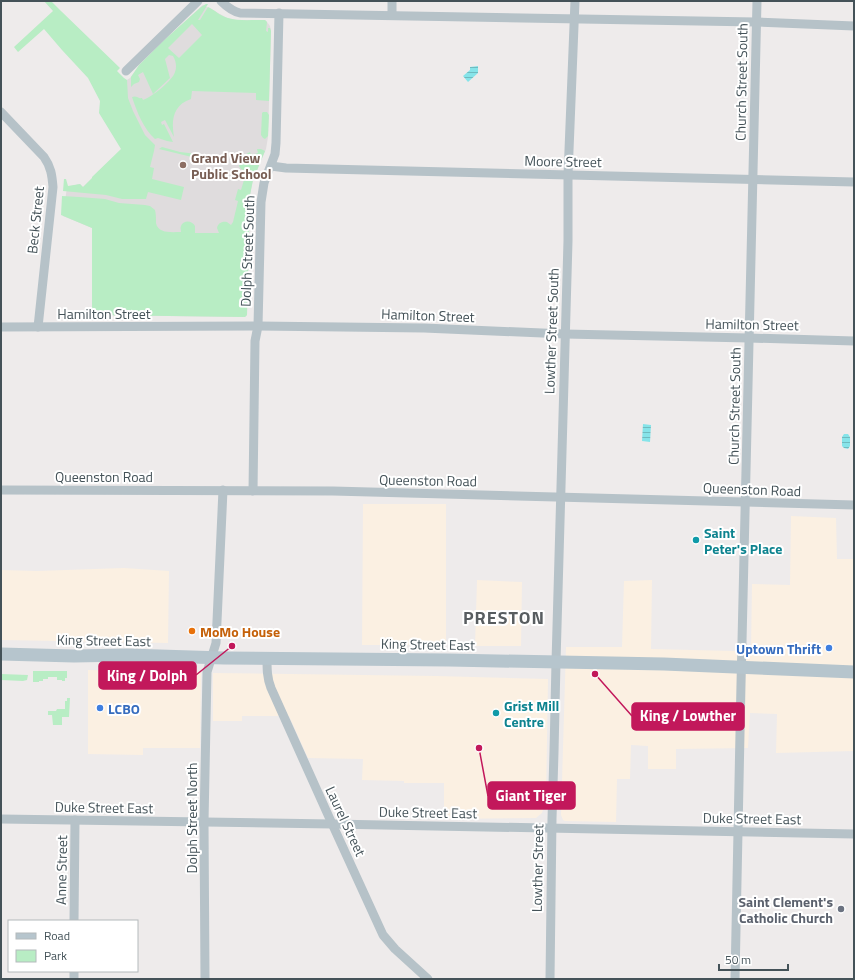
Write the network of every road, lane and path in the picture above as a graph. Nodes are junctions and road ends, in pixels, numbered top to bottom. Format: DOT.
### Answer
graph roads {
  1 [pos="198,1"];
  2 [pos="221,1"];
  3 [pos="392,1"];
  4 [pos="575,1"];
  5 [pos="757,1"];
  6 [pos="279,13"];
  7 [pos="392,15"];
  8 [pos="574,19"];
  9 [pos="756,22"];
  10 [pos="854,26"];
  11 [pos="126,71"];
  12 [pos="1,112"];
  13 [pos="271,166"];
  14 [pos="568,175"];
  15 [pos="753,179"];
  16 [pos="854,182"];
  17 [pos="1,326"];
  18 [pos="258,326"];
  19 [pos="38,327"];
  20 [pos="565,334"];
  21 [pos="749,338"];
  22 [pos="854,341"];
  23 [pos="1,490"];
  24 [pos="223,490"];
  25 [pos="253,491"];
  26 [pos="561,497"];
  27 [pos="746,502"];
  28 [pos="854,505"];
  29 [pos="1,654"];
  30 [pos="211,658"];
  31 [pos="267,658"];
  32 [pos="556,662"];
  33 [pos="742,667"];
  34 [pos="854,672"];
  35 [pos="1,819"];
  36 [pos="75,820"];
  37 [pos="204,822"];
  38 [pos="332,824"];
  39 [pos="552,828"];
  40 [pos="739,832"];
  41 [pos="854,834"];
  42 [pos="74,920"];
  43 [pos="205,979"];
  44 [pos="428,979"];
  45 [pos="550,979"];
  46 [pos="735,979"];
  1 -- 11 [label="street"];
  2 -- 6 [label="street"];
  3 -- 7 [label="street"];
  4 -- 8 [label="street, Lowther Street South"];
  5 -- 9 [label="street, Church Street South"];
  6 -- 7 [label="street"];
  6 -- 13 [label="street, Dolph Street South"];
  7 -- 8 [label="street"];
  8 -- 9 [label="street"];
  8 -- 14 [label="street, Lowther Street South"];
  9 -- 10 [label="street"];
  9 -- 15 [label="street, Church Street South"];
  12 -- 19 [label="street, Beck Street"];
  13 -- 14 [label="street, Moore Street"];
  13 -- 18 [label="street, Dolph Street South"];
  14 -- 15 [label="street, Moore Street"];
  14 -- 20 [label="street, Lowther Street South"];
  15 -- 16 [label="street, Moore Street"];
  15 -- 21 [label="street, Church Street South"];
  17 -- 19 [label="street, Hamilton Street"];
  18 -- 19 [label="street, Hamilton Street"];
  18 -- 20 [label="street, Hamilton Street"];
  18 -- 25 [label="street, Dolph Street South"];
  20 -- 21 [label="street, Hamilton Street"];
  20 -- 26 [label="street, Lowther Street South"];
  21 -- 22 [label="street, Hamilton Street"];
  21 -- 27 [label="street, Church Street South"];
  23 -- 24 [label="street, Queenston Road"];
  24 -- 25 [label="street, Queenston Road"];
  24 -- 30 [label="street"];
  25 -- 26 [label="street, Queenston Road"];
  26 -- 27 [label="street, Queenston Road"];
  26 -- 32 [label="street, Lowther Street South"];
  27 -- 28 [label="street, Queenston Road"];
  27 -- 33 [label="street, Church Street South"];
  29 -- 30 [label="main road, King Street East"];
  30 -- 31 [label="main road, King Street East"];
  30 -- 37 [label="street, Dolph Street North"];
  31 -- 32 [label="main road, King Street East"];
  31 -- 38 [label="street, Laurel Street"];
  32 -- 33 [label="main road, King Street East"];
  32 -- 39 [label="street, Lowther Street"];
  33 -- 34 [label="main road, King Street East"];
  33 -- 40 [label="street, Church Street South"];
  35 -- 36 [label="street, Duke Street East"];
  36 -- 37 [label="street, Duke Street East"];
  36 -- 42 [label="street, Anne Street"];
  37 -- 38 [label="street, Duke Street East"];
  37 -- 43 [label="street, Dolph Street North"];
  38 -- 39 [label="street, Duke Street East"];
  38 -- 44 [label="street, Laurel Street"];
  39 -- 40 [label="street, Duke Street East"];
  39 -- 45 [label="street, Lowther Street"];
  40 -- 41 [label="street, Duke Street East"];
  40 -- 46 [label="street, Church Street South"];
}
